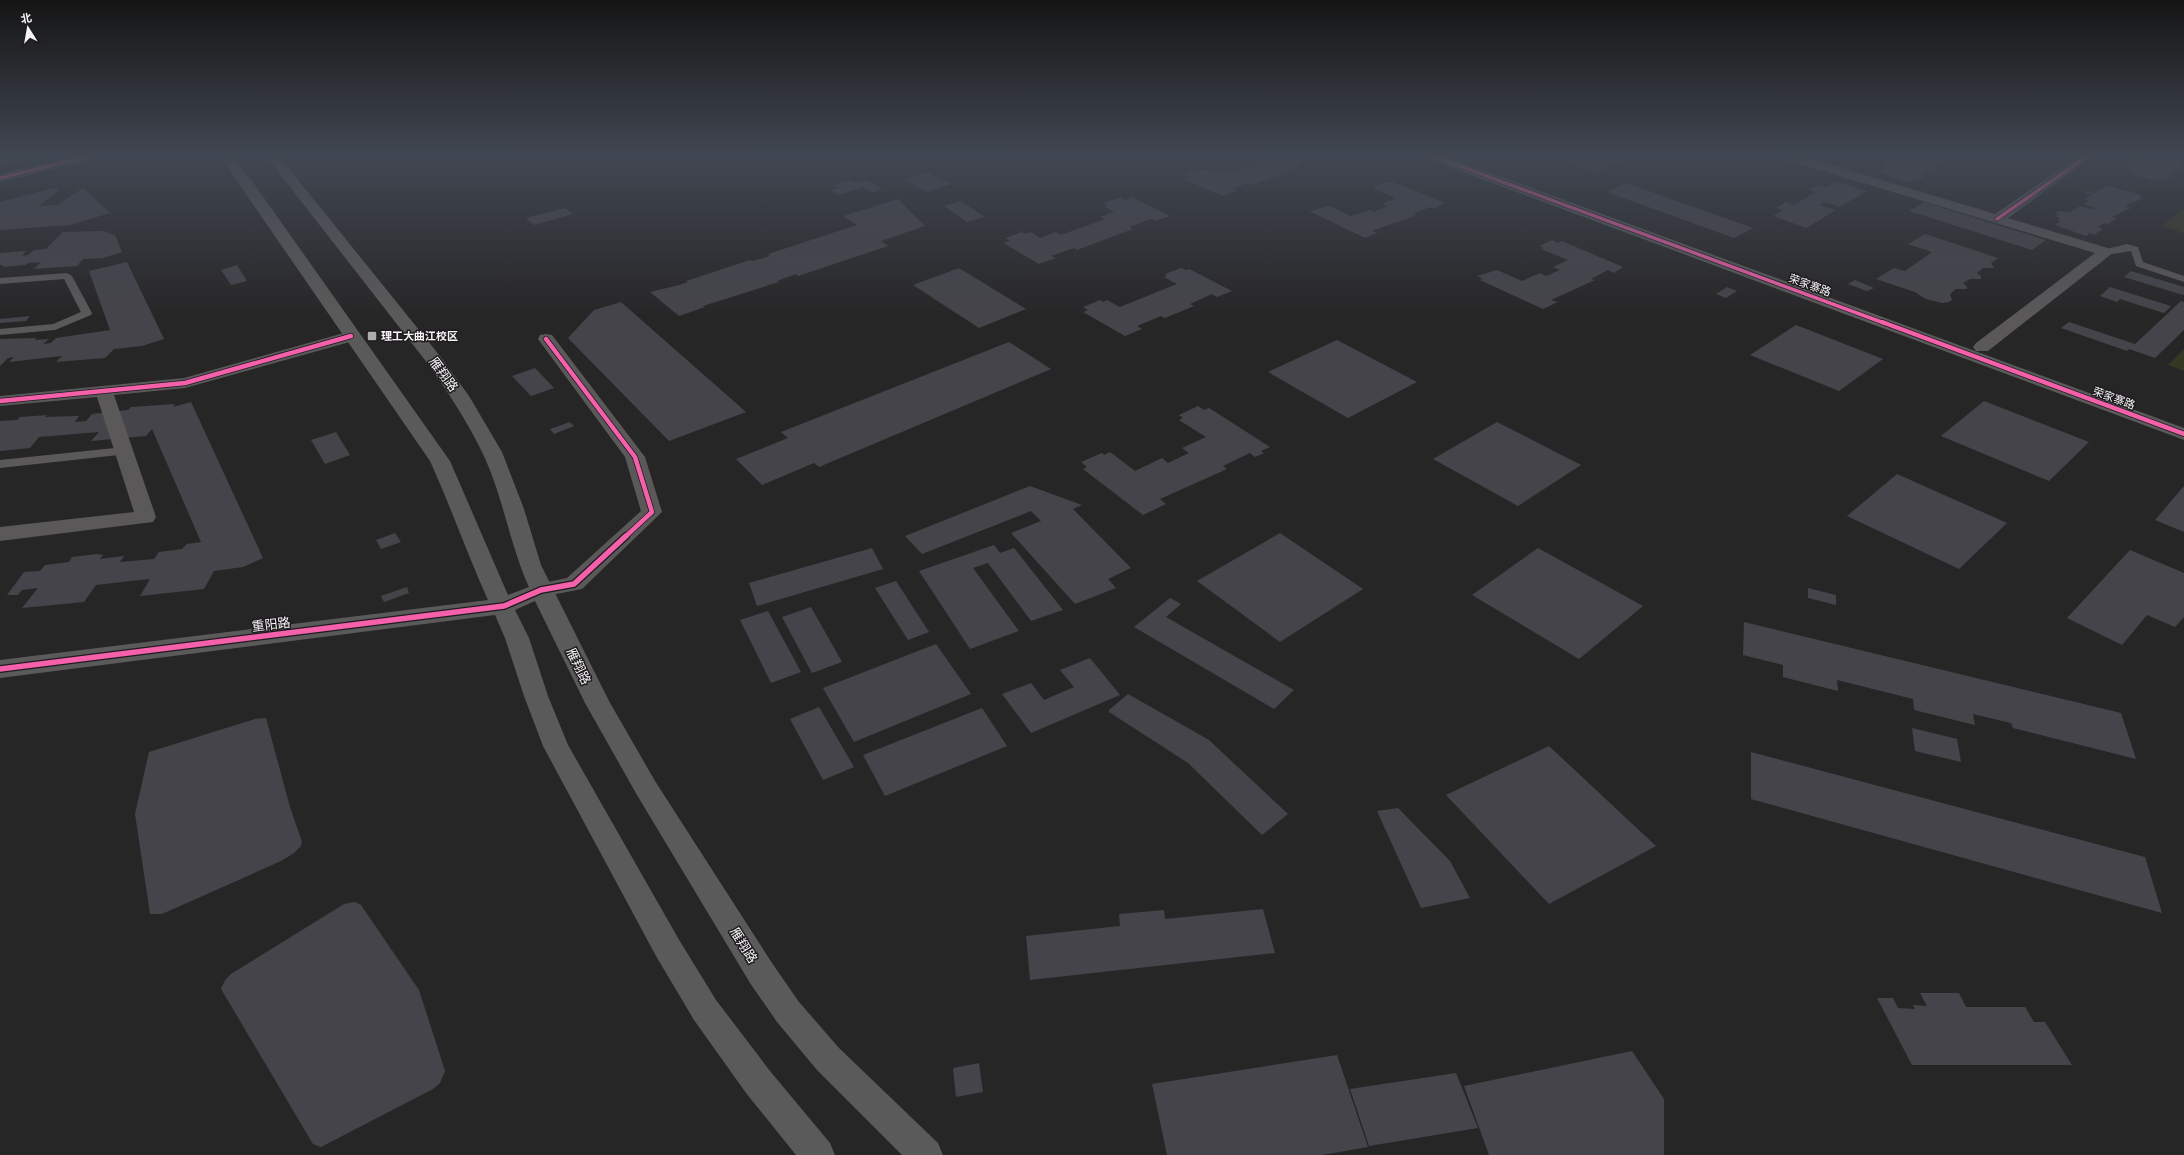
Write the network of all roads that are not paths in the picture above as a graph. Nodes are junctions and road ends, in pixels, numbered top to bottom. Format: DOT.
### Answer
graph roads {
  1 [pos="264,209"];
  2 [pos="314,209"];
  3 [pos="1576,209"];
  4 [pos="1604,209"];
  5 [pos="1963,209"];
  6 [pos="2012,209"];
  7 [pos="1997,219"];
  8 [pos="2106,252"];
  9 [pos="2184,279"];
  10 [pos="0,281"];
  11 [pos="0,332"];
  12 [pos="351,336"];
  13 [pos="546,339"];
  14 [pos="1982,347"];
  15 [pos="104,391"];
  16 [pos="0,401"];
  17 [pos="2184,421"];
  18 [pos="2184,434"];
  19 [pos="124,451"];
  20 [pos="0,464"];
  21 [pos="0,534"];
  22 [pos="542,590"];
  23 [pos="504,606"];
  24 [pos="0,669"];
  25 [pos="818,1155"];
  26 [pos="926,1155"];
  1 -- 12 [label="main road"];
  2 -- 22 [label="main road, 雁翔路"];
  3 -- 18 [label="main road, 荣家寨路"];
  4 -- 14 [label="main road, 荣家寨路"];
  5 -- 7 [label="street"];
  6 -- 7 [label="street"];
  7 -- 8 [label="street"];
  8 -- 9 [label="lane"];
  8 -- 14 [label="street"];
  10 -- 11 [label="lane"];
  12 -- 15 [label="street"];
  12 -- 23 [label="main road"];
  13 -- 22 [label="street"];
  14 -- 17 [label="main road, 荣家寨路"];
  15 -- 16 [label="street"];
  15 -- 19 [label="street"];
  19 -- 20 [label="lane"];
  19 -- 21 [label="street"];
  22 -- 23 [label="main road, 重阳路"];
  22 -- 26 [label="main road, 雁翔路"];
  23 -- 24 [label="main road, 重阳路"];
  23 -- 25 [label="main road"];
}
